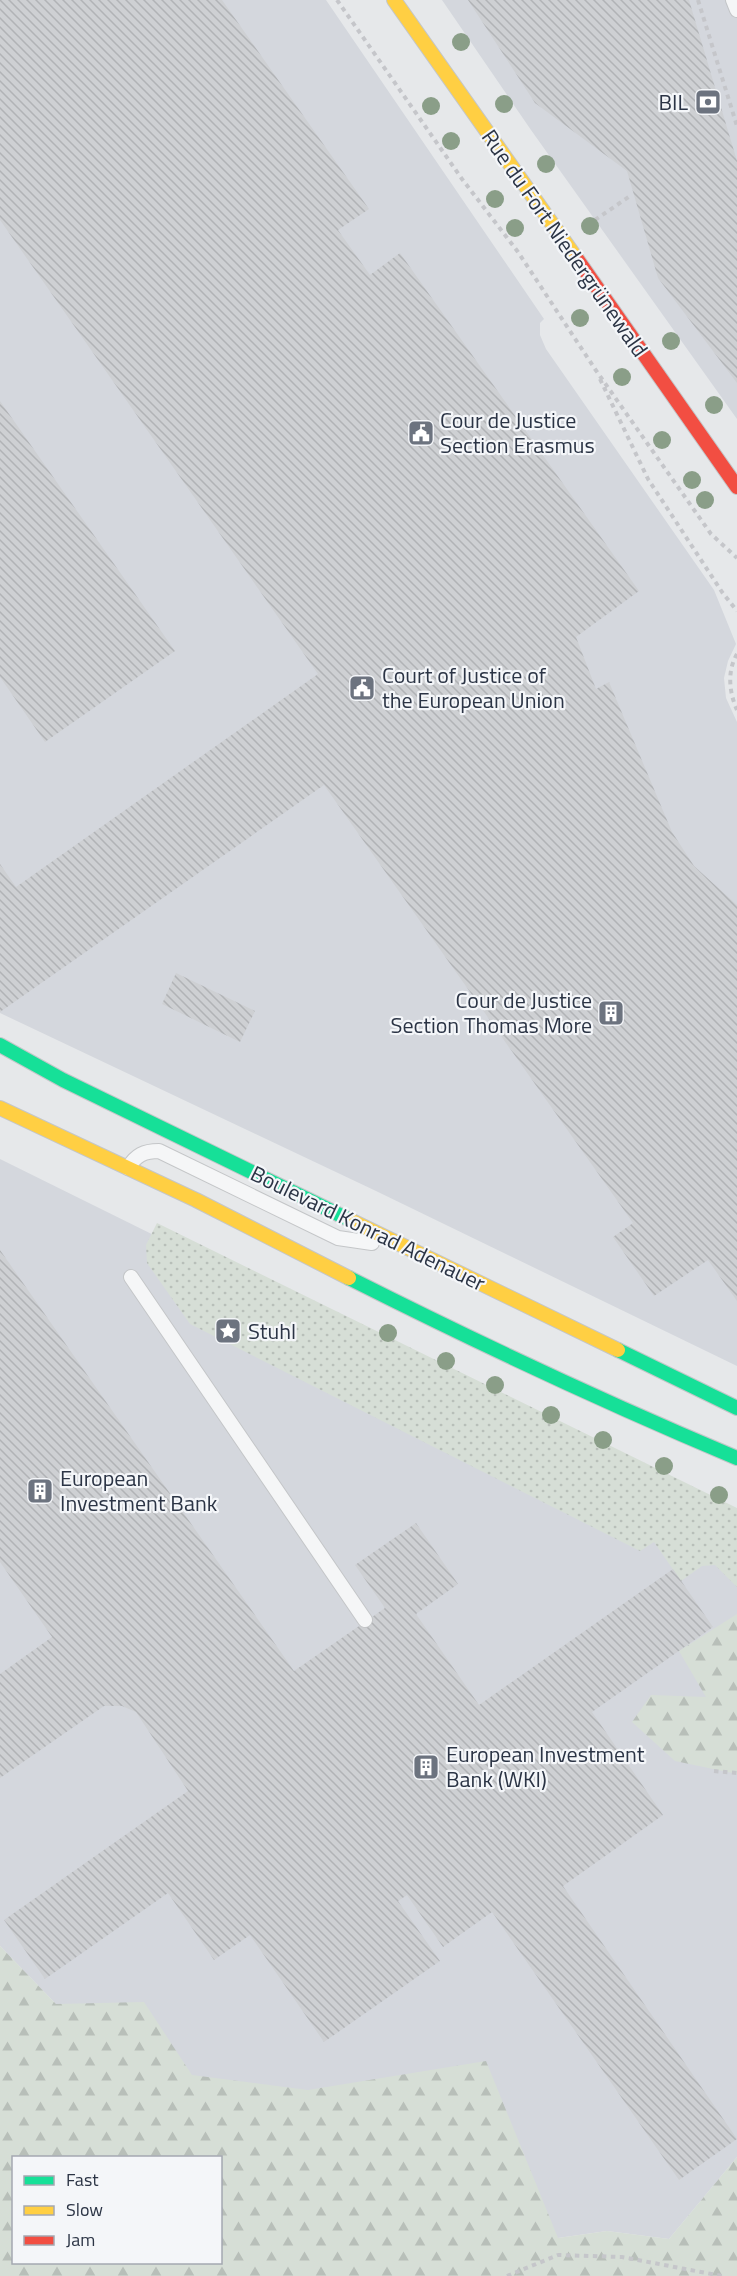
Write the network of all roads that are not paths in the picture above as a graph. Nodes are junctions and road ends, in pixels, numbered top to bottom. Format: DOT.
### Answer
graph roads {
  1 [pos="394,0"];
  2 [pos="733,0"];
  3 [pos="737,10"];
  4 [pos="737,487"];
  5 [pos="0,1045"];
  6 [pos="0,1108"];
  7 [pos="128,1168"];
  8 [pos="412,1249"];
  9 [pos="131,1277"];
  10 [pos="737,1408"];
  11 [pos="737,1458"];
  12 [pos="365,1620"];
  1 -- 4 [label="main road, Rue du Fort Niedergrünewald"];
  2 -- 3 [label="lane"];
  5 -- 8 [label="main road, Boulevard Konrad Adenauer"];
  6 -- 7 [label="main road"];
  7 -- 8 [label="lane"];
  7 -- 11 [label="main road"];
  8 -- 10 [label="main road, Boulevard Konrad Adenauer"];
  9 -- 12 [label="lane"];
}
